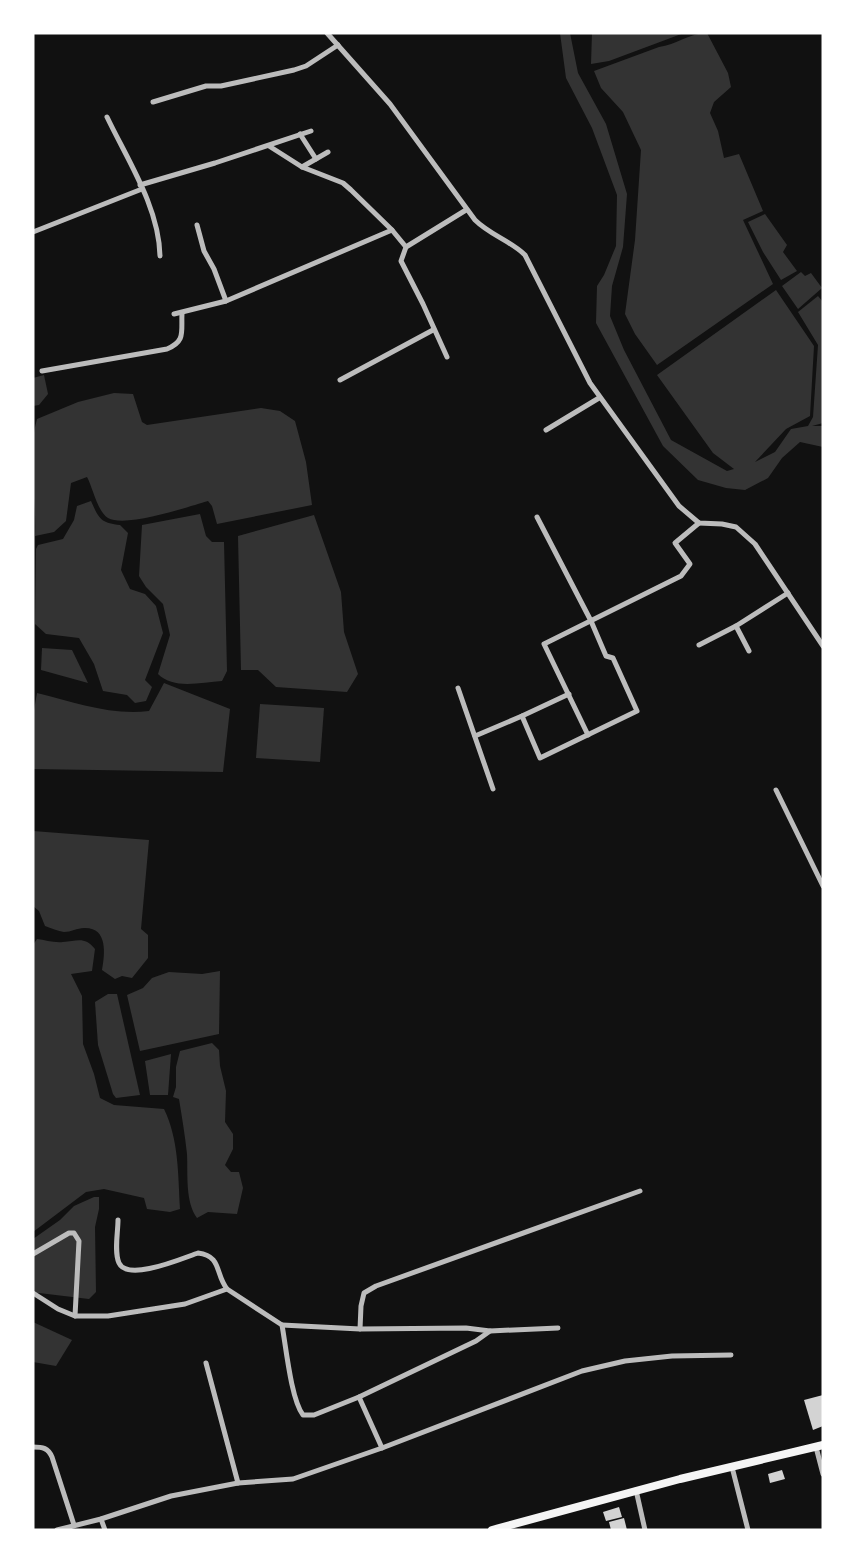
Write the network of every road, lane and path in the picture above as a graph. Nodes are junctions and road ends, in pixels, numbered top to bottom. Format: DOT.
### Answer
graph roads {
  1 [pos="327,33"];
  2 [pos="338,45"];
  3 [pos="153,102"];
  4 [pos="107,117"];
  5 [pos="311,131"];
  6 [pos="300,134"];
  7 [pos="269,146"];
  8 [pos="328,152"];
  9 [pos="316,159"];
  10 [pos="302,167"];
  11 [pos="141,187"];
  12 [pos="466,210"];
  13 [pos="197,225"];
  14 [pos="392,230"];
  15 [pos="33,232"];
  16 [pos="406,247"];
  17 [pos="160,256"];
  18 [pos="226,301"];
  19 [pos="174,314"];
  20 [pos="182,314"];
  21 [pos="433,330"];
  22 [pos="447,357"];
  23 [pos="42,370"];
  24 [pos="340,380"];
  25 [pos="599,398"];
  26 [pos="546,430"];
  27 [pos="537,517"];
  28 [pos="699,523"];
  29 [pos="788,593"];
  30 [pos="591,621"];
  31 [pos="736,626"];
  32 [pos="699,645"];
  33 [pos="823,646"];
  34 [pos="749,651"];
  35 [pos="458,688"];
  36 [pos="569,694"];
  37 [pos="522,716"];
  38 [pos="588,735"];
  39 [pos="475,736"];
  40 [pos="493,789"];
  41 [pos="776,790"];
  42 [pos="823,886"];
  43 [pos="640,1191"];
  44 [pos="118,1220"];
  45 [pos="33,1254"];
  46 [pos="227,1289"];
  47 [pos="33,1293"];
  48 [pos="75,1316"];
  49 [pos="282,1325"];
  50 [pos="558,1328"];
  51 [pos="360,1329"];
  52 [pos="490,1331"];
  53 [pos="731,1355"];
  54 [pos="206,1363"];
  55 [pos="360,1397"];
  56 [pos="820,1446"];
  57 [pos="33,1447"];
  58 [pos="382,1448"];
  59 [pos="732,1467"];
  60 [pos="823,1474"];
  61 [pos="238,1483"];
  62 [pos="636,1490"];
  63 [pos="101,1519"];
  64 [pos="74,1525"];
  65 [pos="57,1530"];
  66 [pos="105,1530"];
  67 [pos="492,1530"];
  68 [pos="645,1530"];
  69 [pos="748,1530"];
  1 -- 2 [label="street"];
  2 -- 3 [label="street"];
  2 -- 12 [label="street"];
  4 -- 11 [label="street"];
  5 -- 6 [label="street"];
  6 -- 7 [label="street"];
  6 -- 9 [label="street"];
  7 -- 10 [label="street"];
  7 -- 11 [label="street"];
  8 -- 9 [label="street"];
  9 -- 10 [label="street"];
  10 -- 14 [label="street"];
  11 -- 15 [label="street"];
  11 -- 17 [label="street"];
  12 -- 16 [label="street"];
  12 -- 25 [label="street"];
  13 -- 18 [label="street"];
  14 -- 16 [label="street"];
  14 -- 18 [label="street"];
  16 -- 21 [label="street"];
  18 -- 20 [label="street"];
  19 -- 20 [label="street"];
  20 -- 23 [label="street"];
  21 -- 22 [label="street"];
  21 -- 24 [label="street"];
  25 -- 26 [label="street"];
  25 -- 28 [label="street"];
  27 -- 30 [label="street"];
  28 -- 29 [label="street"];
  28 -- 30 [label="street"];
  29 -- 31 [label="street"];
  29 -- 33 [label="street"];
  30 -- 36 [label="street"];
  30 -- 38 [label="street"];
  31 -- 32 [label="street"];
  31 -- 34 [label="street"];
  35 -- 39 [label="street"];
  36 -- 37 [label="street"];
  36 -- 38 [label="street"];
  37 -- 38 [label="street"];
  37 -- 39 [label="street"];
  39 -- 40 [label="street"];
  41 -- 42 [label="street"];
  43 -- 51 [label="street"];
  44 -- 46 [label="street"];
  45 -- 48 [label="street"];
  46 -- 48 [label="street"];
  46 -- 49 [label="street"];
  47 -- 48 [label="street"];
  49 -- 51 [label="street"];
  49 -- 55 [label="street"];
  50 -- 52 [label="street"];
  51 -- 52 [label="street"];
  52 -- 55 [label="street"];
  53 -- 58 [label="street"];
  54 -- 61 [label="street"];
  55 -- 58 [label="street"];
  56 -- 59 [label="main road"];
  56 -- 60 [label="street"];
  57 -- 64 [label="street"];
  58 -- 61 [label="street"];
  59 -- 62 [label="main road"];
  59 -- 69 [label="street"];
  61 -- 63 [label="street"];
  62 -- 67 [label="main road"];
  62 -- 68 [label="street"];
  63 -- 64 [label="street"];
  63 -- 66 [label="street"];
  64 -- 65 [label="street"];
}
